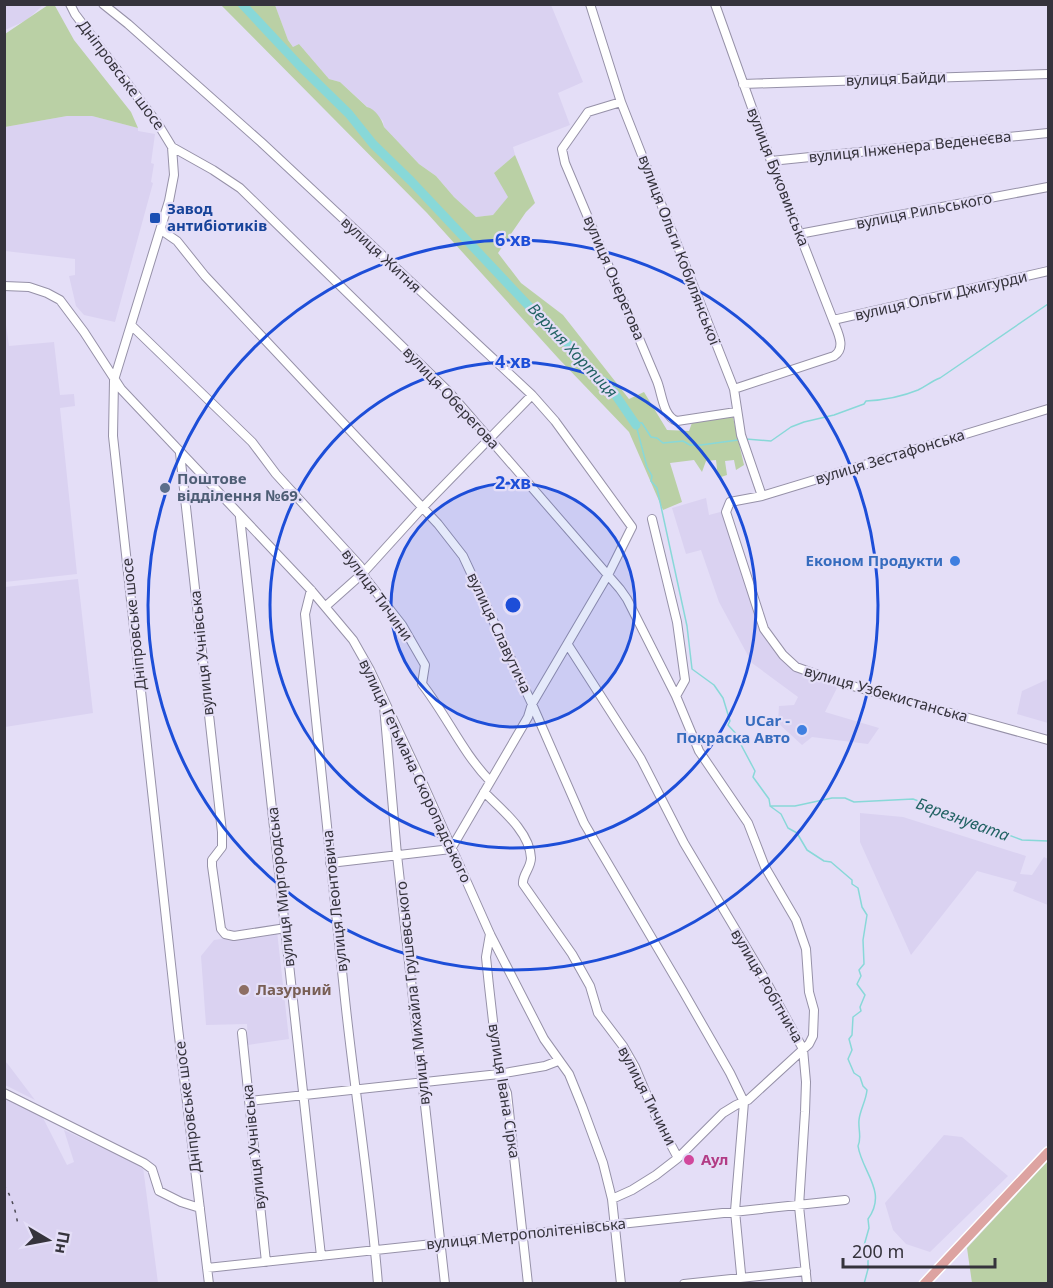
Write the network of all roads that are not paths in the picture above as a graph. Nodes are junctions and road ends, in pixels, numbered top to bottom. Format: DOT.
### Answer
graph roads {
  1 [pos="70,4"];
  2 [pos="103,4"];
  3 [pos="590,4"];
  4 [pos="714,4"];
  5 [pos="1048,74"];
  6 [pos="743,84"];
  7 [pos="621,102"];
  8 [pos="1048,133"];
  9 [pos="172,147"];
  10 [pos="771,160"];
  11 [pos="1048,187"];
  12 [pos="161,230"];
  13 [pos="799,234"];
  14 [pos="1048,272"];
  15 [pos="4,286"];
  16 [pos="833,320"];
  17 [pos="131,326"];
  18 [pos="114,380"];
  19 [pos="734,389"];
  20 [pos="532,395"];
  21 [pos="1048,409"];
  22 [pos="736,412"];
  23 [pos="490,440"];
  24 [pos="180,453"];
  25 [pos="762,496"];
  26 [pos="730,502"];
  27 [pos="422,508"];
  28 [pos="240,517"];
  29 [pos="652,519"];
  30 [pos="363,573"];
  31 [pos="609,573"];
  32 [pos="311,590"];
  33 [pos="326,606"];
  34 [pos="568,645"];
  35 [pos="676,696"];
  36 [pos="384,701"];
  37 [pos="532,704"];
  38 [pos="1048,740"];
  39 [pos="490,781"];
  40 [pos="484,792"];
  41 [pos="451,849"];
  42 [pos="398,855"];
  43 [pos="330,863"];
  44 [pos="286,928"];
  45 [pos="490,934"];
  46 [pos="242,1033"];
  47 [pos="803,1049"];
  48 [pos="558,1061"];
  49 [pos="499,1074"];
  50 [pos="423,1082"];
  51 [pos="356,1089"];
  52 [pos="4,1093"];
  53 [pos="304,1095"];
  54 [pos="250,1101"];
  55 [pos="744,1102"];
  56 [pos="1048,1152"];
  57 [pos="678,1158"];
  58 [pos="612,1199"];
  59 [pos="845,1200"];
  60 [pos="799,1206"];
  61 [pos="200,1208"];
  62 [pos="735,1211"];
  63 [pos="615,1224"];
  64 [pos="523,1234"];
  65 [pos="441,1243"];
  66 [pos="375,1250"];
  67 [pos="321,1256"];
  68 [pos="266,1262"];
  69 [pos="207,1268"];
  70 [pos="806,1271"];
  71 [pos="742,1280"];
  72 [pos="209,1284"];
  73 [pos="378,1284"];
  74 [pos="445,1284"];
  75 [pos="528,1284"];
  76 [pos="621,1284"];
  77 [pos="684,1284"];
  78 [pos="807,1284"];
  79 [pos="924,1284"];
  1 -- 9 [label="street, Дніпровське шосе"];
  2 -- 20 [label="street, вулиця Житня"];
  3 -- 7 [label="street, вулиця Ольги Кобилянської"];
  4 -- 6 [label="street, вулиця Буковинська"];
  5 -- 6 [label="street, вулиця Байди"];
  6 -- 10 [label="street, вулиця Буковинська"];
  7 -- 19 [label="street, вулиця Ольги Кобилянської"];
  7 -- 22 [label="street, вулиця Очеретова"];
  8 -- 10 [label="street, вулиця Інженера Веденеєва"];
  9 -- 12 [label="street, Дніпровське шосе"];
  9 -- 23 [label="street, вулиця Оберегова"];
  10 -- 13 [label="street, вулиця Буковинська"];
  11 -- 13 [label="street, вулиця Рильського"];
  12 -- 17 [label="street, Дніпровське шосе"];
  12 -- 27 [label="street, вулиця Славутича"];
  13 -- 16 [label="street, вулиця Буковинська"];
  14 -- 16 [label="street, вулиця Ольги Джигурди"];
  15 -- 18 [label="street, вулиця Гетьмана Скоропадського"];
  16 -- 19 [label="street, вулиця Буковинська"];
  17 -- 18 [label="street, Дніпровське шосе"];
  17 -- 30 [label="street, вулиця Тичини"];
  18 -- 24 [label="street, вулиця Гетьмана Скоропадського"];
  18 -- 61 [label="street, Дніпровське шосе"];
  19 -- 22 [label="street, вулиця Ольги Кобилянської"];
  20 -- 23 [label="street"];
  20 -- 31 [label="street, вулиця Житня"];
  21 -- 25 [label="street, вулиця Зестафонська"];
  22 -- 25 [label="street, вулиця Ольги Кобилянської"];
  23 -- 27 [label="street"];
  23 -- 31 [label="street, вулиця Оберегова"];
  24 -- 28 [label="street, вулиця Гетьмана Скоропадського"];
  24 -- 44 [label="street, вулиця Учнівська"];
  25 -- 26 [label="street, вулиця Зестафонська"];
  26 -- 38 [label="street, вулиця Узбекистанська"];
  27 -- 30 [label="street"];
  27 -- 37 [label="street, вулиця Славутича"];
  28 -- 32 [label="street, вулиця Гетьмана Скоропадського"];
  28 -- 44 [label="street, вулиця Миргородська"];
  29 -- 35 [label="street"];
  30 -- 33 [label="street"];
  30 -- 39 [label="street, вулиця Тичини"];
  31 -- 34 [label="street"];
  31 -- 35 [label="street, вулиця Оберегова"];
  32 -- 33 [label="street, вулиця Гетьмана Скоропадського"];
  32 -- 43 [label="street, вулиця Леонтовича"];
  33 -- 36 [label="street, вулиця Гетьмана Скоропадського"];
  34 -- 37 [label="street"];
  34 -- 47 [label="street, вулиця Робітнича"];
  35 -- 47 [label="street, вулиця Робітнича"];
  36 -- 41 [label="street, вулиця Гетьмана Скоропадського"];
  36 -- 42 [label="street, вулиця Михайла Грушевського"];
  37 -- 39 [label="street"];
  37 -- 55 [label="street, вулиця Славутича"];
  39 -- 40 [label="street"];
  40 -- 41 [label="street"];
  40 -- 57 [label="street, вулиця Тичини"];
  41 -- 42 [label="street"];
  41 -- 45 [label="street, вулиця Гетьмана Скоропадського"];
  42 -- 43 [label="street"];
  42 -- 50 [label="street, вулиця Михайла Грушевського"];
  43 -- 51 [label="street, вулиця Леонтовича"];
  44 -- 53 [label="street, вулиця Миргородська"];
  45 -- 48 [label="street, вулиця Гетьмана Скоропадського"];
  45 -- 49 [label="street, вулиця Івана Сірка"];
  46 -- 54 [label="street, вулиця Учнівська"];
  47 -- 55 [label="street"];
  47 -- 60 [label="street"];
  48 -- 49 [label="street"];
  48 -- 58 [label="street, вулиця Гетьмана Скоропадського"];
  49 -- 50 [label="street"];
  49 -- 64 [label="street, вулиця Івана Сірка"];
  50 -- 51 [label="street"];
  50 -- 65 [label="street, вулиця Михайла Грушевського"];
  51 -- 53 [label="street"];
  51 -- 66 [label="street, вулиця Леонтовича"];
  52 -- 61 [label="street"];
  53 -- 54 [label="street"];
  53 -- 67 [label="street, вулиця Миргородська"];
  54 -- 68 [label="street, вулиця Учнівська"];
  55 -- 57 [label="street"];
  55 -- 62 [label="street"];
  56 -- 79 [label="main road"];
  57 -- 58 [label="street"];
  58 -- 63 [label="street, вулиця Гетьмана Скоропадського"];
  59 -- 60 [label="street, вулиця Метрополітенівська"];
  60 -- 62 [label="street, вулиця Метрополітенівська"];
  60 -- 70 [label="street"];
  61 -- 69 [label="street, Дніпровське шосе"];
  62 -- 63 [label="street, вулиця Метрополітенівська"];
  62 -- 71 [label="street"];
  63 -- 64 [label="street, вулиця Метрополітенівська"];
  63 -- 76 [label="street, вулиця Гетьмана Скоропадського"];
  64 -- 65 [label="street, вулиця Метрополітенівська"];
  64 -- 75 [label="street, вулиця Івана Сірка"];
  65 -- 66 [label="street, вулиця Метрополітенівська"];
  65 -- 74 [label="street, вулиця Михайла Грушевського"];
  66 -- 67 [label="street, вулиця Метрополітенівська"];
  66 -- 73 [label="street, вулиця Леонтовича"];
  67 -- 68 [label="street, вулиця Метрополітенівська"];
  68 -- 69 [label="street, вулиця Метрополітенівська"];
  69 -- 72 [label="street, Дніпровське шосе"];
  70 -- 71 [label="street"];
  70 -- 78 [label="street"];
  71 -- 77 [label="street"];
}
